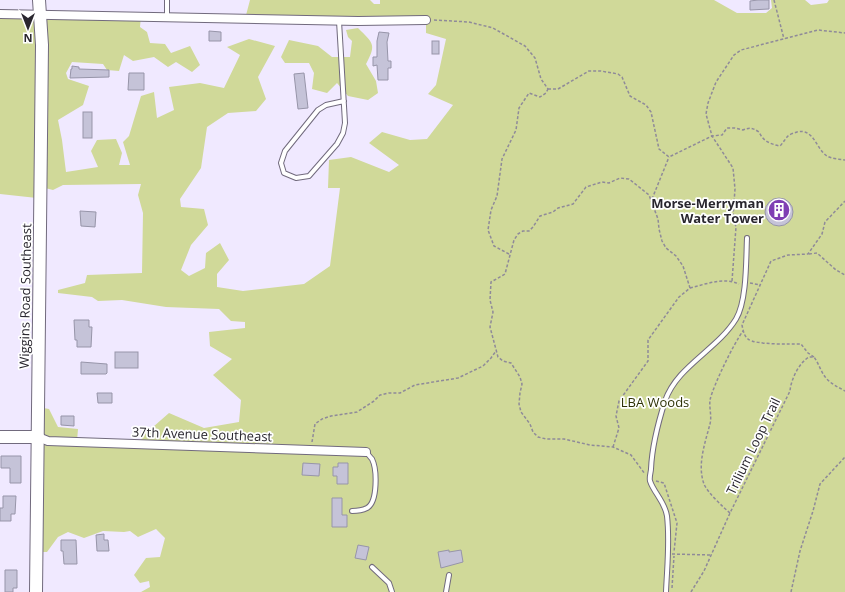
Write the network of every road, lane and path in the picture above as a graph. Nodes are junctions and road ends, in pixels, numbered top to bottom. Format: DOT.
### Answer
graph roads {
  1 [pos="39,0"];
  2 [pos="167,0"];
  3 [pos="774,0"];
  4 [pos="0,14"];
  5 [pos="39,14"];
  6 [pos="167,17"];
  7 [pos="426,20"];
  8 [pos="339,21"];
  9 [pos="845,33"];
  10 [pos="784,39"];
  11 [pos="548,89"];
  12 [pos="344,101"];
  13 [pos="712,136"];
  14 [pos="669,157"];
  15 [pos="845,160"];
  16 [pos="652,199"];
  17 [pos="845,201"];
  18 [pos="747,238"];
  19 [pos="808,254"];
  20 [pos="510,255"];
  21 [pos="845,275"];
  22 [pos="732,281"];
  23 [pos="745,282"];
  24 [pos="760,285"];
  25 [pos="690,288"];
  26 [pos="743,331"];
  27 [pos="496,351"];
  28 [pos="814,357"];
  29 [pos="845,391"];
  30 [pos="0,437"];
  31 [pos="38,437"];
  32 [pos="311,449"];
  33 [pos="366,452"];
  34 [pos="845,457"];
  35 [pos="352,511"];
  36 [pos="730,513"];
  37 [pos="668,554"];
  38 [pos="712,555"];
  39 [pos="372,567"];
  40 [pos="449,575"];
  41 [pos="36,592"];
  42 [pos="392,592"];
  43 [pos="446,592"];
  44 [pos="666,592"];
  45 [pos="691,592"];
  46 [pos="791,592"];
  1 -- 5 [label="street, Wiggins Road Southeast"];
  2 -- 6 [label="lane"];
  3 -- 10 [label="path"];
  4 -- 5 [label="street"];
  5 -- 6 [label="street"];
  5 -- 31 [label="street, Wiggins Road Southeast"];
  6 -- 8 [label="street"];
  7 -- 8 [label="street"];
  7 -- 11 [label="path"];
  8 -- 12 [label="lane"];
  9 -- 10 [label="path"];
  10 -- 13 [label="path"];
  11 -- 14 [label="path"];
  11 -- 20 [label="path"];
  12 -- 12 [label="lane"];
  13 -- 14 [label="path"];
  13 -- 15 [label="path"];
  13 -- 22 [label="path"];
  14 -- 16 [label="path"];
  16 -- 20 [label="path"];
  16 -- 25 [label="path"];
  17 -- 19 [label="path"];
  18 -- 23 [label="lane"];
  19 -- 21 [label="path"];
  19 -- 24 [label="path"];
  20 -- 27 [label="path"];
  22 -- 23 [label="path"];
  22 -- 25 [label="path"];
  23 -- 24 [label="path"];
  23 -- 37 [label="lane"];
  24 -- 26 [label="path"];
  25 -- 27 [label="path"];
  26 -- 28 [label="path"];
  26 -- 36 [label="path"];
  27 -- 32 [label="path"];
  28 -- 29 [label="path"];
  28 -- 36 [label="path, Trilium Loop Trail"];
  30 -- 31 [label="street"];
  31 -- 32 [label="street, 37th Avenue Southeast"];
  31 -- 41 [label="street, Wiggins Road Southeast"];
  32 -- 33 [label="street, 37th Avenue Southeast"];
  33 -- 35 [label="lane"];
  34 -- 46 [label="path"];
  36 -- 38 [label="path, Trilium Loop Trail"];
  37 -- 38 [label="path"];
  37 -- 44 [label="lane"];
  38 -- 45 [label="path, Trilium Loop Trail"];
  39 -- 42 [label="lane"];
  40 -- 43 [label="lane"];
}
